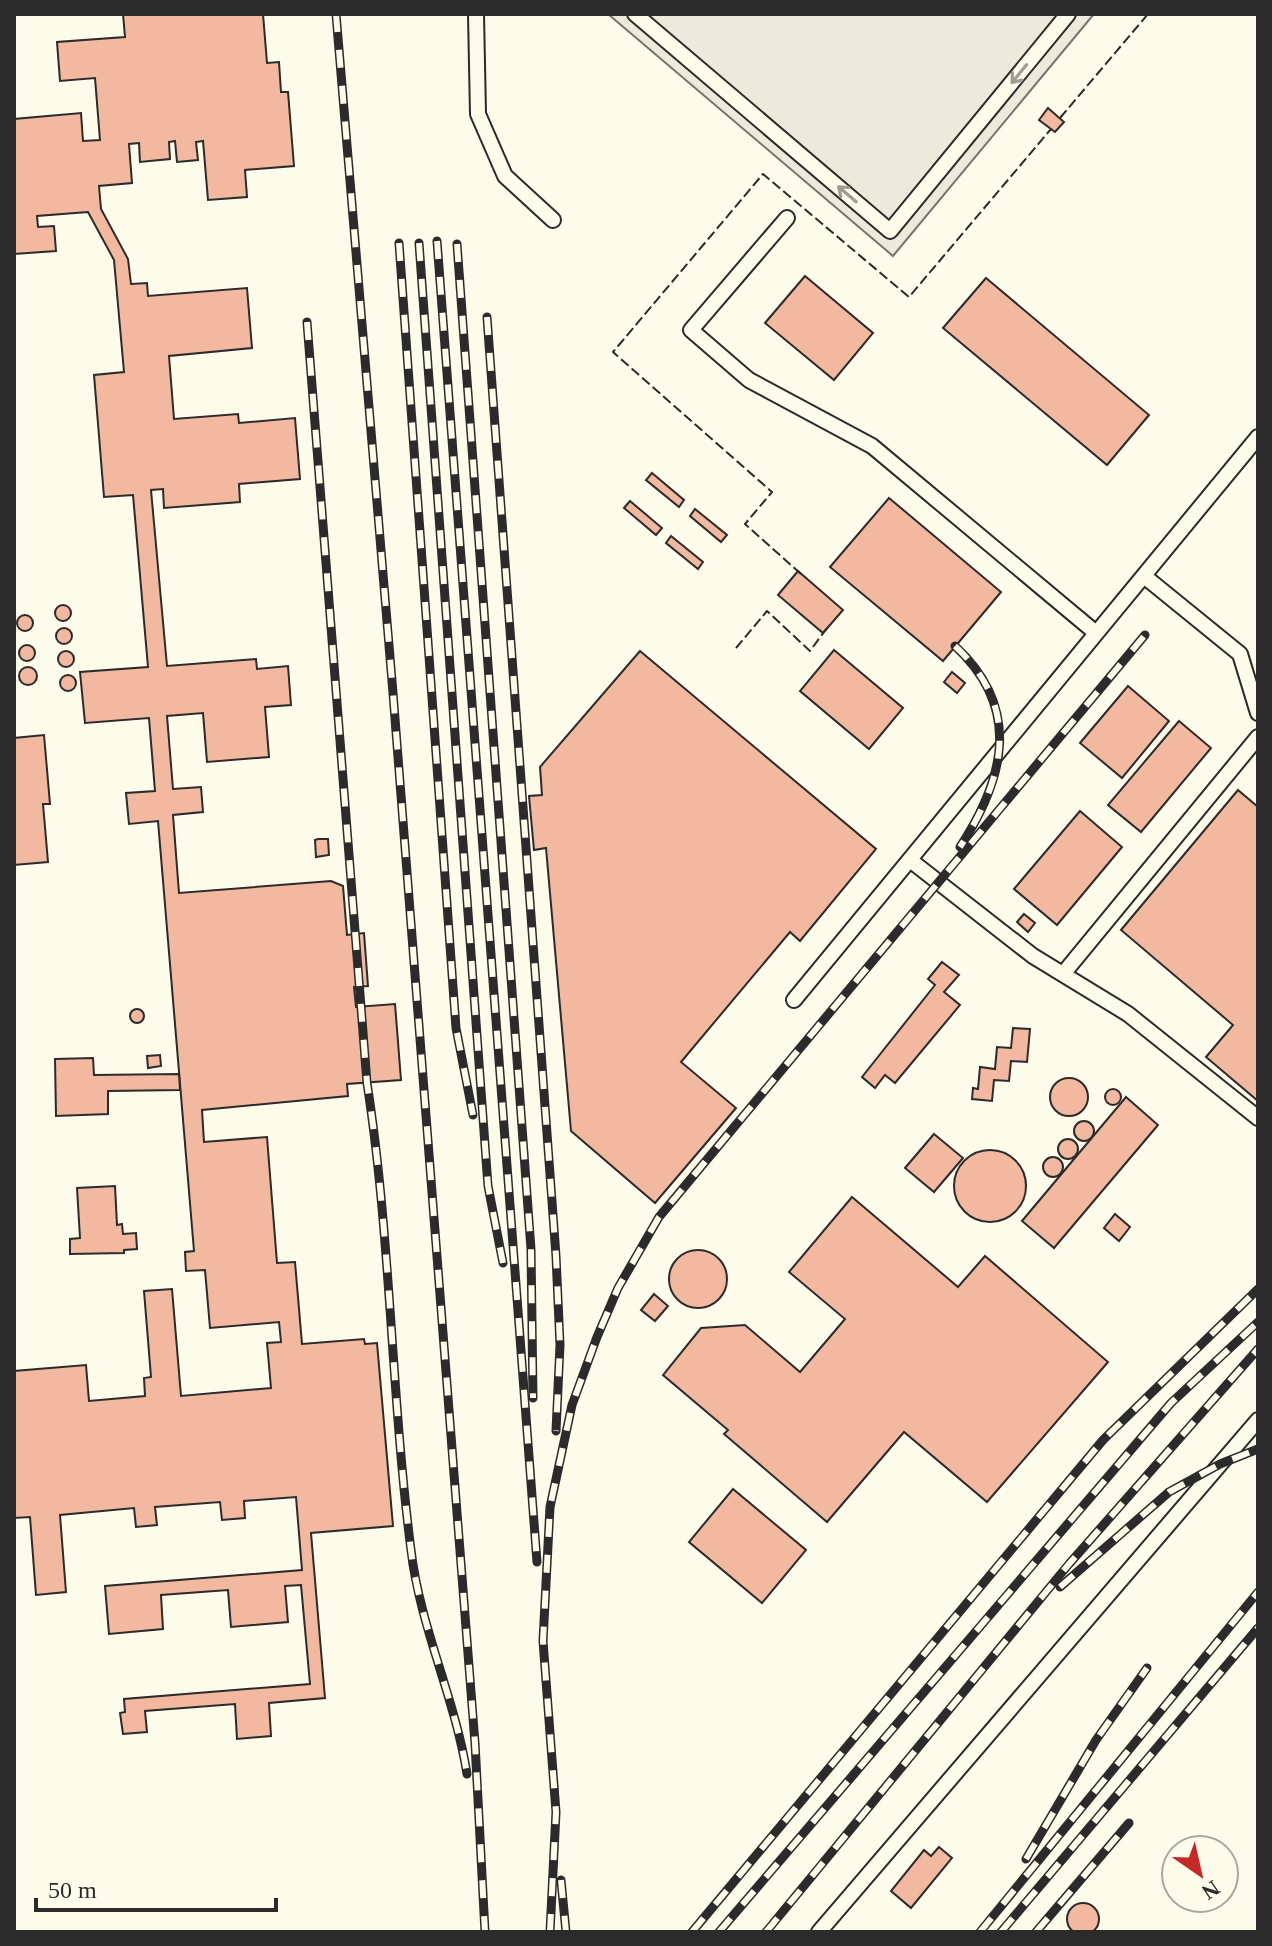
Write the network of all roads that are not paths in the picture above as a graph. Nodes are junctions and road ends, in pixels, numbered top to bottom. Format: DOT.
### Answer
graph roads {
  1 [pos="476,14"];
  2 [pos="635,14"];
  3 [pos="1068,14"];
  4 [pos="787,218"];
  5 [pos="553,220"];
  6 [pos="1258,437"];
  7 [pos="1144,576"];
  8 [pos="1096,633"];
  9 [pos="1258,713"];
  10 [pos="1258,737"];
  11 [pos="910,860"];
  12 [pos="1063,974"];
  13 [pos="794,1000"];
  14 [pos="1258,1118"];
  15 [pos="1258,1420"];
  16 [pos="819,1932"];
  1 -- 5 [label="lane"];
  3 -- 2 [label="lane, one-way"];
  4 -- 8 [label="lane"];
  6 -- 7 [label="lane"];
  7 -- 8 [label="lane"];
  7 -- 9 [label="lane"];
  8 -- 11 [label="lane"];
  10 -- 12 [label="lane"];
  11 -- 12 [label="lane"];
  11 -- 13 [label="lane"];
  12 -- 14 [label="lane"];
  15 -- 16 [label="lane"];
}
